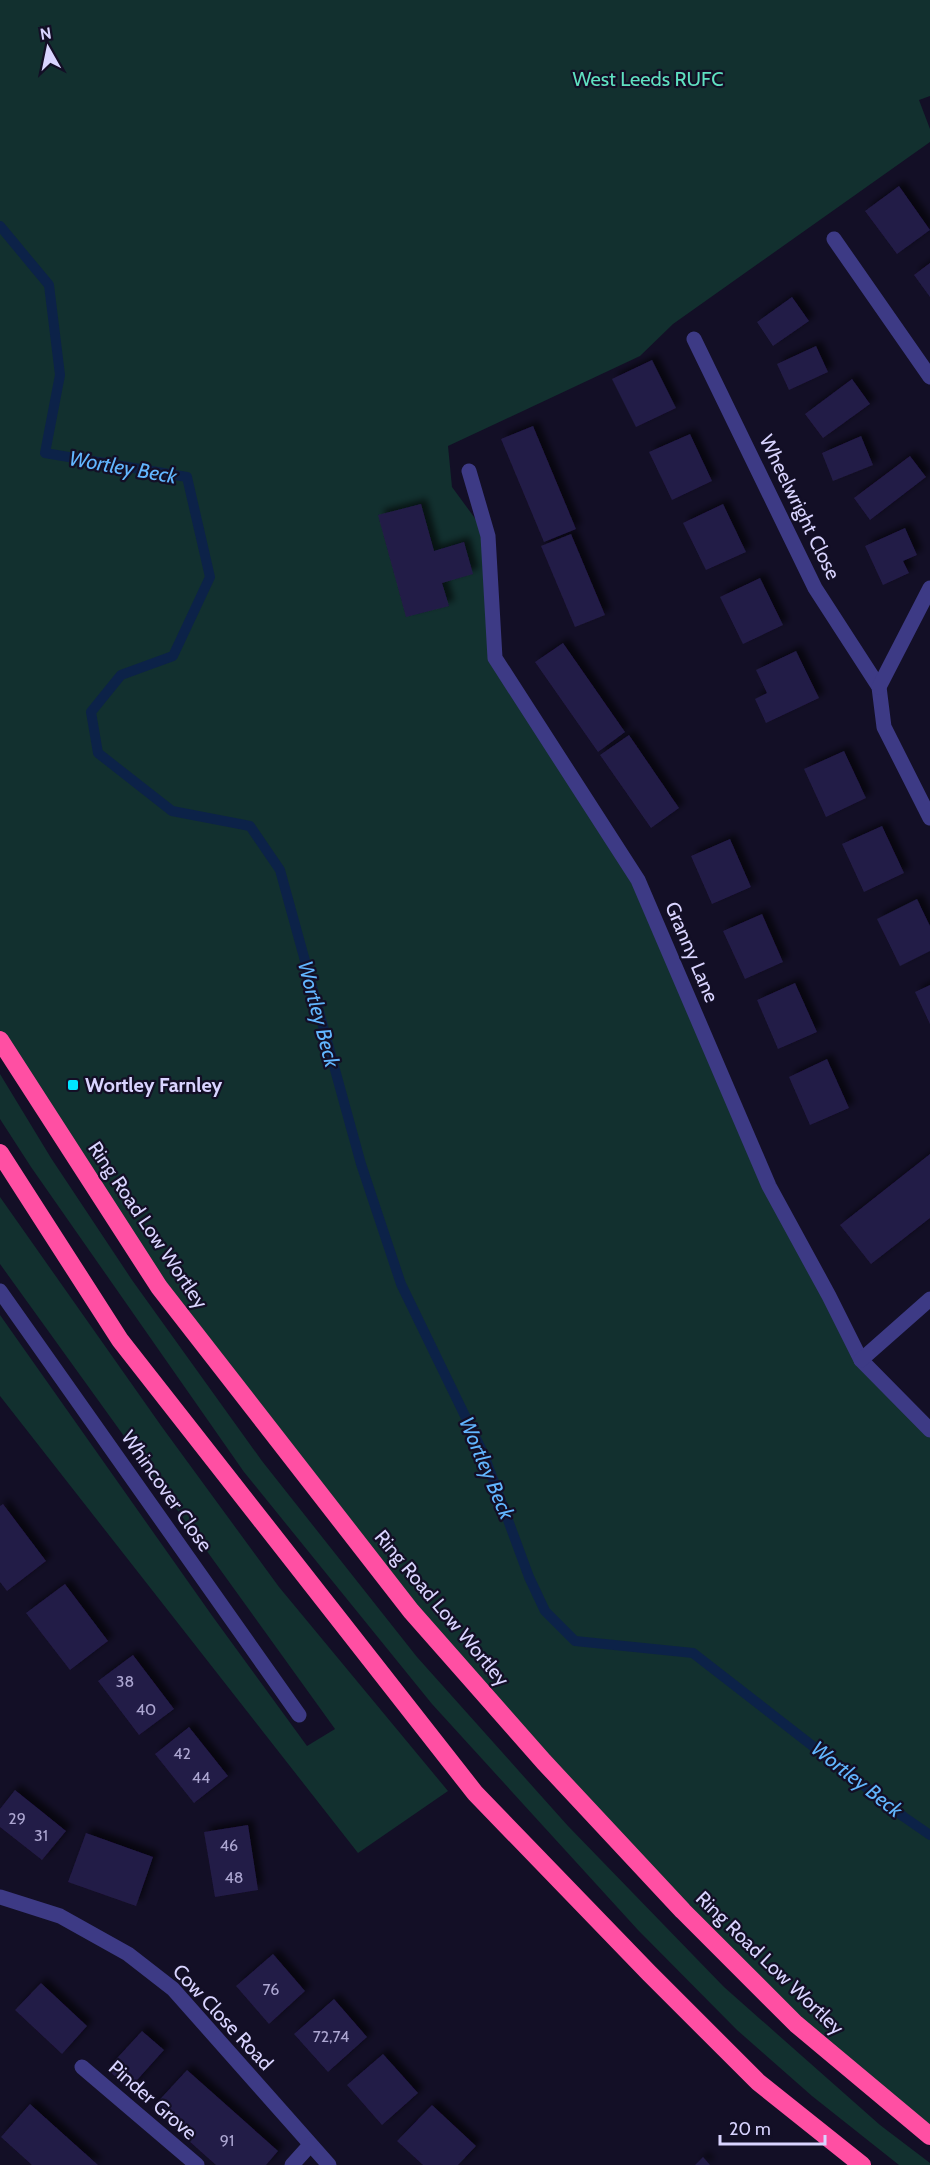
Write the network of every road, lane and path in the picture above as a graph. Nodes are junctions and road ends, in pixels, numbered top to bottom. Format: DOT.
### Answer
graph roads {
  1 [pos="834,239"];
  2 [pos="694,339"];
  3 [pos="930,377"];
  4 [pos="470,471"];
  5 [pos="930,588"];
  6 [pos="879,687"];
  7 [pos="930,818"];
  8 [pos="0,1040"];
  9 [pos="0,1153"];
  10 [pos="0,1291"];
  11 [pos="930,1299"];
  12 [pos="861,1360"];
  13 [pos="930,1430"];
  14 [pos="299,1714"];
  15 [pos="0,1896"];
  16 [pos="82,2067"];
  17 [pos="930,2136"];
  18 [pos="310,2145"];
  19 [pos="197,2165"];
  20 [pos="292,2165"];
  21 [pos="329,2165"];
  22 [pos="862,2165"];
  1 -- 3 [label="street"];
  2 -- 6 [label="street, Wheelwright Close"];
  4 -- 12 [label="street, Granny Lane"];
  5 -- 6 [label="street"];
  6 -- 7 [label="street"];
  8 -- 17 [label="highway, Ring Road Low Wortley"];
  9 -- 22 [label="highway"];
  10 -- 14 [label="street, Whincover Close"];
  11 -- 12 [label="street"];
  12 -- 13 [label="street, Granny Lane"];
  15 -- 18 [label="street, Cow Close Road"];
  16 -- 19 [label="street, Pinder Grove"];
  18 -- 20 [label="street"];
  18 -- 21 [label="street, Cow Close Road"];
}
